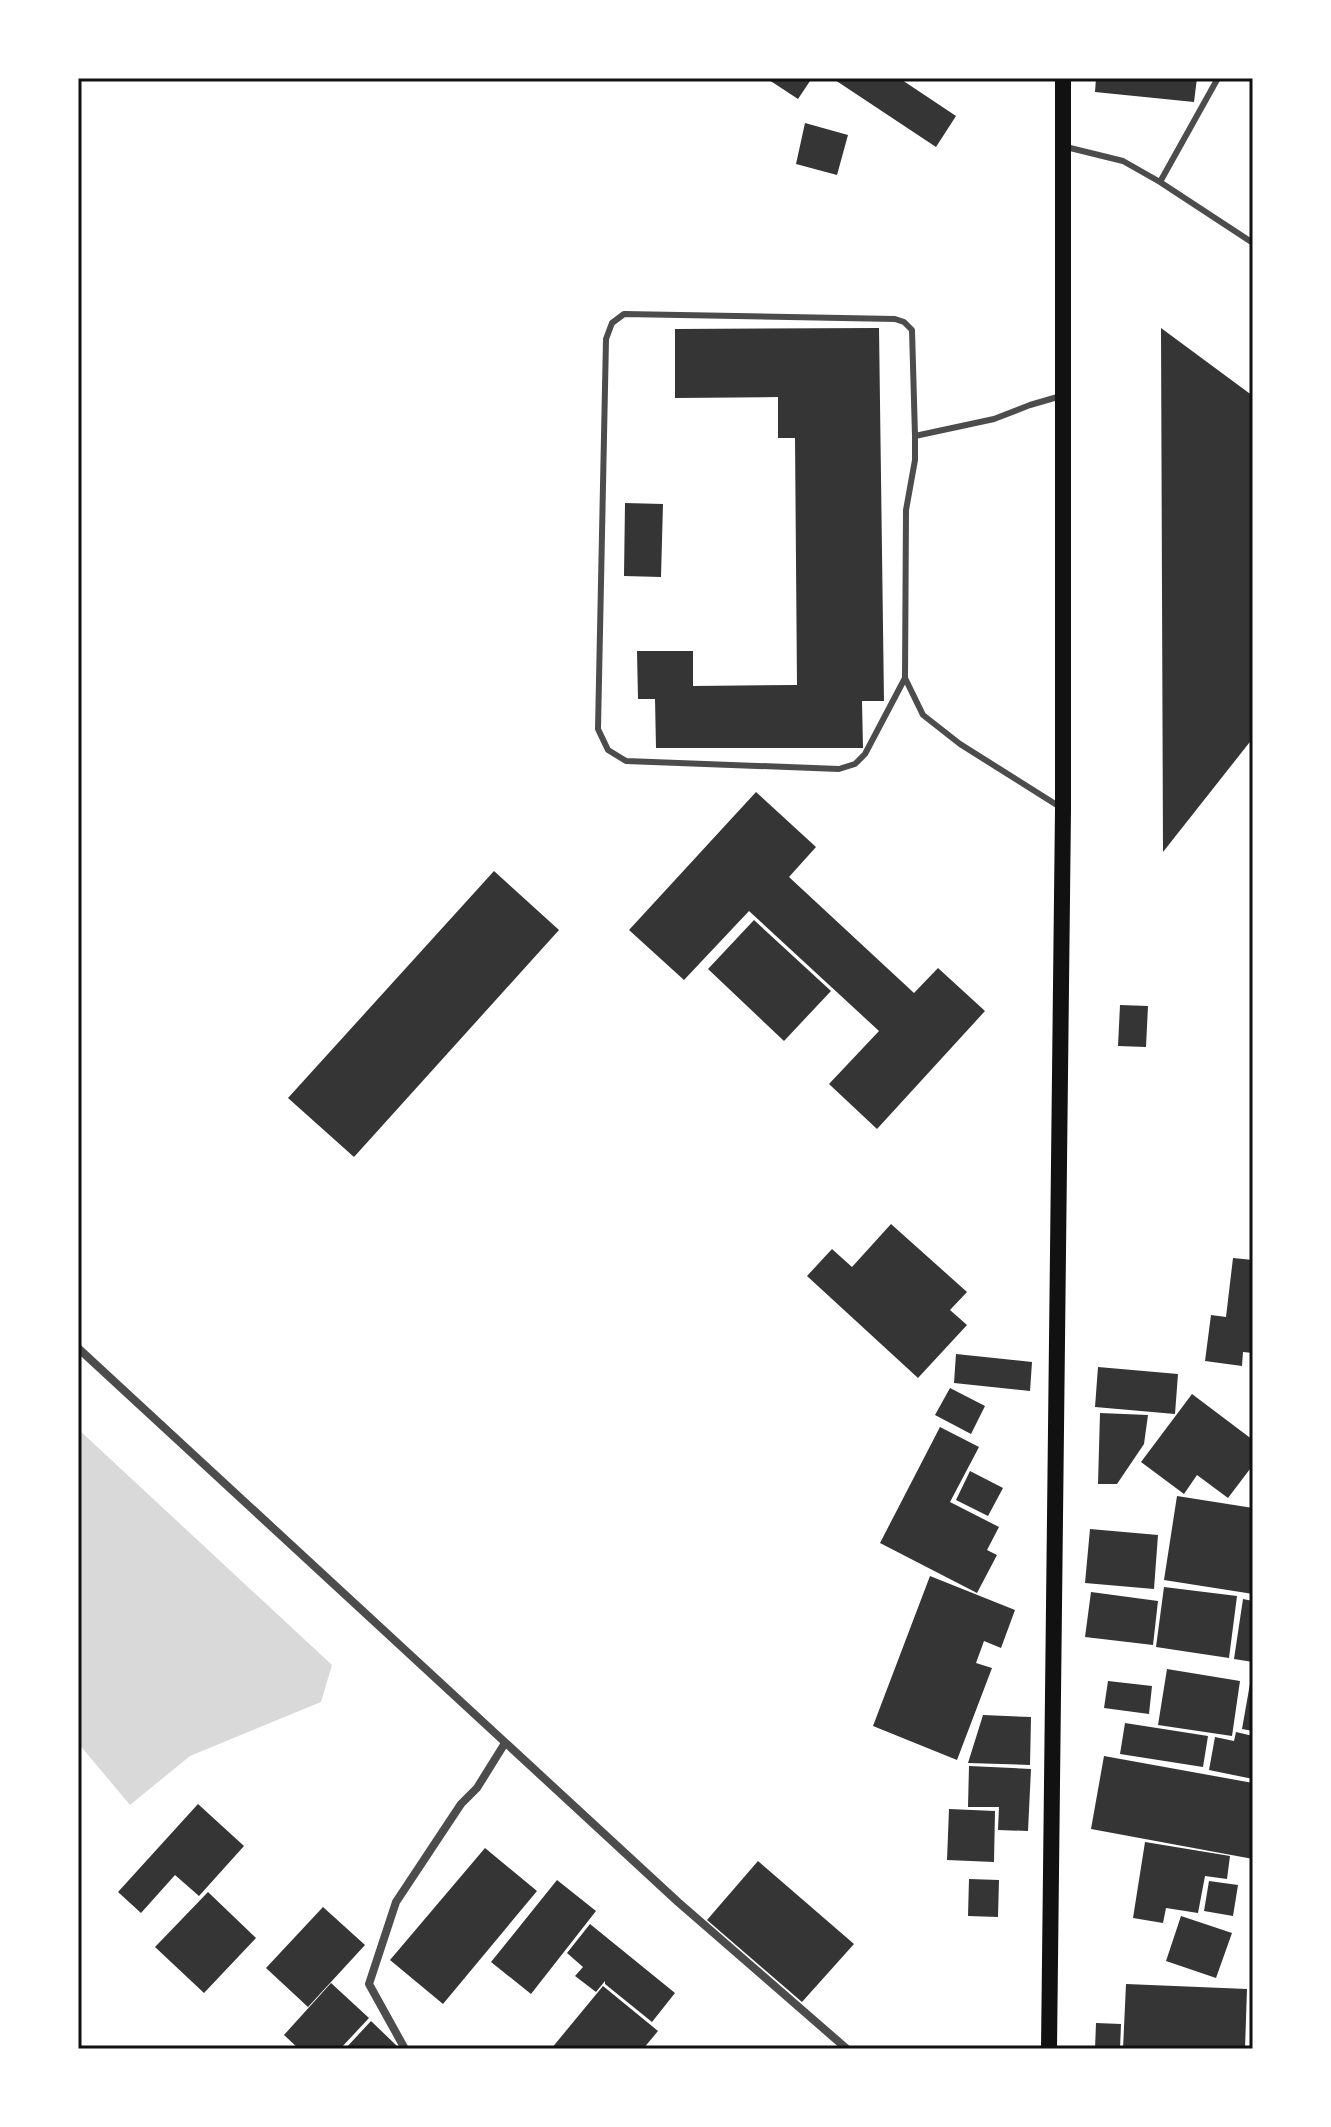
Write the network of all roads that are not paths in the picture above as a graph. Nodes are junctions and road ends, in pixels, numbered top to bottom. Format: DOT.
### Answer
graph roads {
  1 [pos="1063,78"];
  2 [pos="1218,78"];
  3 [pos="1063,146"];
  4 [pos="1160,182"];
  5 [pos="1253,243"];
  6 [pos="1064,396"];
  7 [pos="915,436"];
  8 [pos="905,678"];
  9 [pos="1063,809"];
  10 [pos="78,1348"];
  11 [pos="505,1743"];
  12 [pos="405,2049"];
  13 [pos="847,2049"];
  14 [pos="1049,2049"];
  1 -- 3 [label="main road"];
  2 -- 4 [label="lane"];
  3 -- 4 [label="lane"];
  3 -- 6 [label="main road"];
  4 -- 5 [label="lane"];
  6 -- 7 [label="lane"];
  6 -- 9 [label="main road"];
  7 -- 8 [label="lane"];
  7 -- 8 [label="lane"];
  8 -- 9 [label="lane"];
  9 -- 14 [label="main road"];
  10 -- 11 [label="street"];
  11 -- 12 [label="street"];
  11 -- 13 [label="street"];
}
